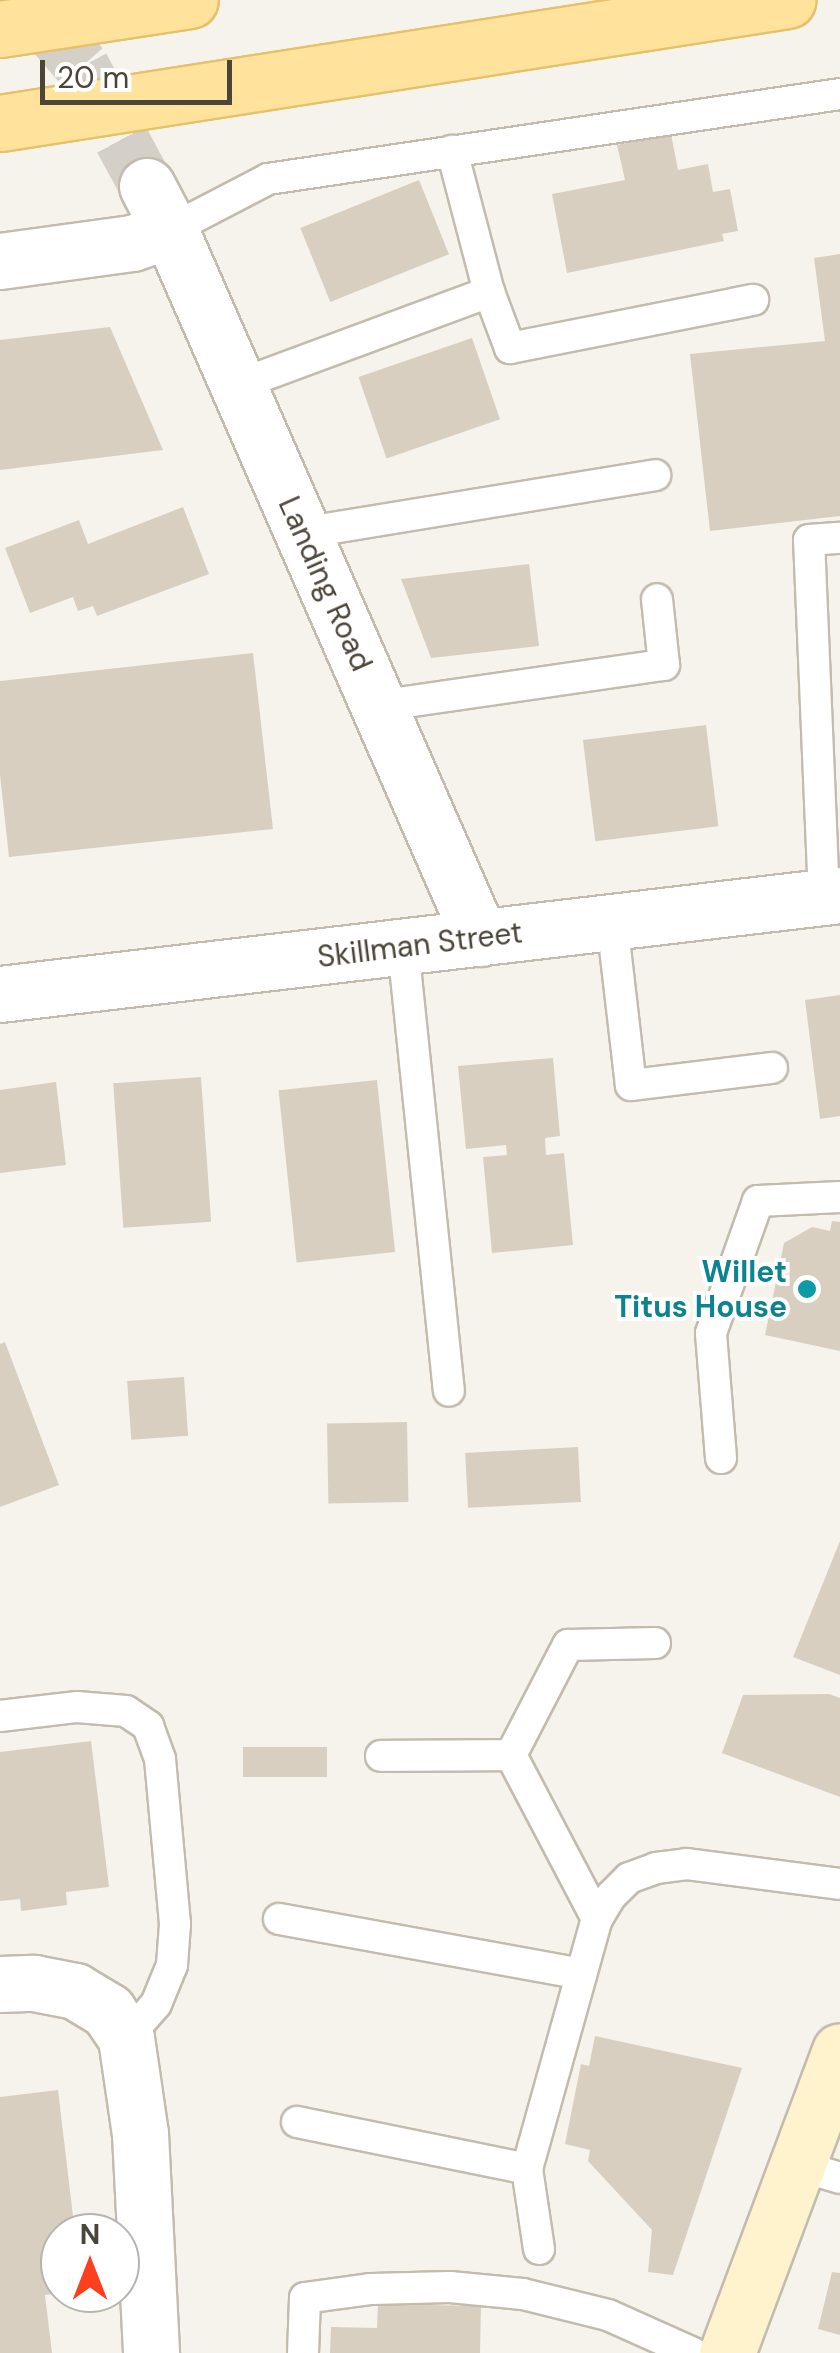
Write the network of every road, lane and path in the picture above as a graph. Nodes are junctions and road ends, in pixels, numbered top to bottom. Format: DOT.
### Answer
graph roads {
  1 [pos="190,0"];
  2 [pos="787,0"];
  3 [pos="0,30"];
  4 [pos="840,94"];
  5 [pos="0,123"];
  6 [pos="452,152"];
  7 [pos="159,208"];
  8 [pos="0,261"];
  9 [pos="489,292"];
  10 [pos="753,300"];
  11 [pos="238,385"];
  12 [pos="655,475"];
  13 [pos="302,533"];
  14 [pos="840,538"];
  15 [pos="657,599"];
  16 [pos="378,706"];
  17 [pos="832,896"];
  18 [pos="612,922"];
  19 [pos="480,938"];
  20 [pos="403,948"];
  21 [pos="0,994"];
  22 [pos="772,1068"];
  23 [pos="840,1197"];
  24 [pos="449,1391"];
  25 [pos="722,1458"];
  26 [pos="655,1643"];
  27 [pos="0,1716"];
  28 [pos="512,1755"];
  29 [pos="381,1756"];
  30 [pos="840,1884"];
  31 [pos="279,1919"];
  32 [pos="597,1919"];
  33 [pos="582,1974"];
  34 [pos="0,1984"];
  35 [pos="126,2038"];
  36 [pos="840,2051"];
  37 [pos="296,2122"];
  38 [pos="527,2169"];
  39 [pos="817,2171"];
  40 [pos="539,2249"];
  41 [pos="151,2353"];
  42 [pos="304,2353"];
  43 [pos="693,2353"];
  44 [pos="727,2353"];
  1 -- 3 [label="main road, bridge"];
  2 -- 5 [label="main road, bridge"];
  4 -- 6 [label="lane"];
  6 -- 7 [label="lane"];
  6 -- 9 [label="lane"];
  7 -- 8 [label="street"];
  7 -- 11 [label="street, Landing Road"];
  9 -- 10 [label="lane"];
  9 -- 11 [label="lane"];
  11 -- 13 [label="street, Landing Road"];
  12 -- 13 [label="lane"];
  13 -- 16 [label="street, Landing Road"];
  14 -- 17 [label="lane"];
  15 -- 16 [label="lane"];
  16 -- 19 [label="street, Landing Road"];
  17 -- 18 [label="street, Skillman Street"];
  18 -- 19 [label="street, Skillman Street"];
  18 -- 22 [label="lane"];
  19 -- 20 [label="street, Skillman Street"];
  20 -- 21 [label="street, Skillman Street"];
  20 -- 24 [label="lane"];
  23 -- 25 [label="lane"];
  26 -- 28 [label="lane"];
  27 -- 35 [label="lane"];
  28 -- 29 [label="lane"];
  28 -- 32 [label="lane"];
  30 -- 32 [label="lane"];
  31 -- 33 [label="lane"];
  32 -- 33 [label="lane"];
  33 -- 38 [label="lane"];
  34 -- 35 [label="street"];
  35 -- 41 [label="street"];
  36 -- 39 [label="main road"];
  37 -- 38 [label="lane"];
  38 -- 40 [label="lane"];
  39 -- 44 [label="main road"];
  42 -- 43 [label="lane"];
}
